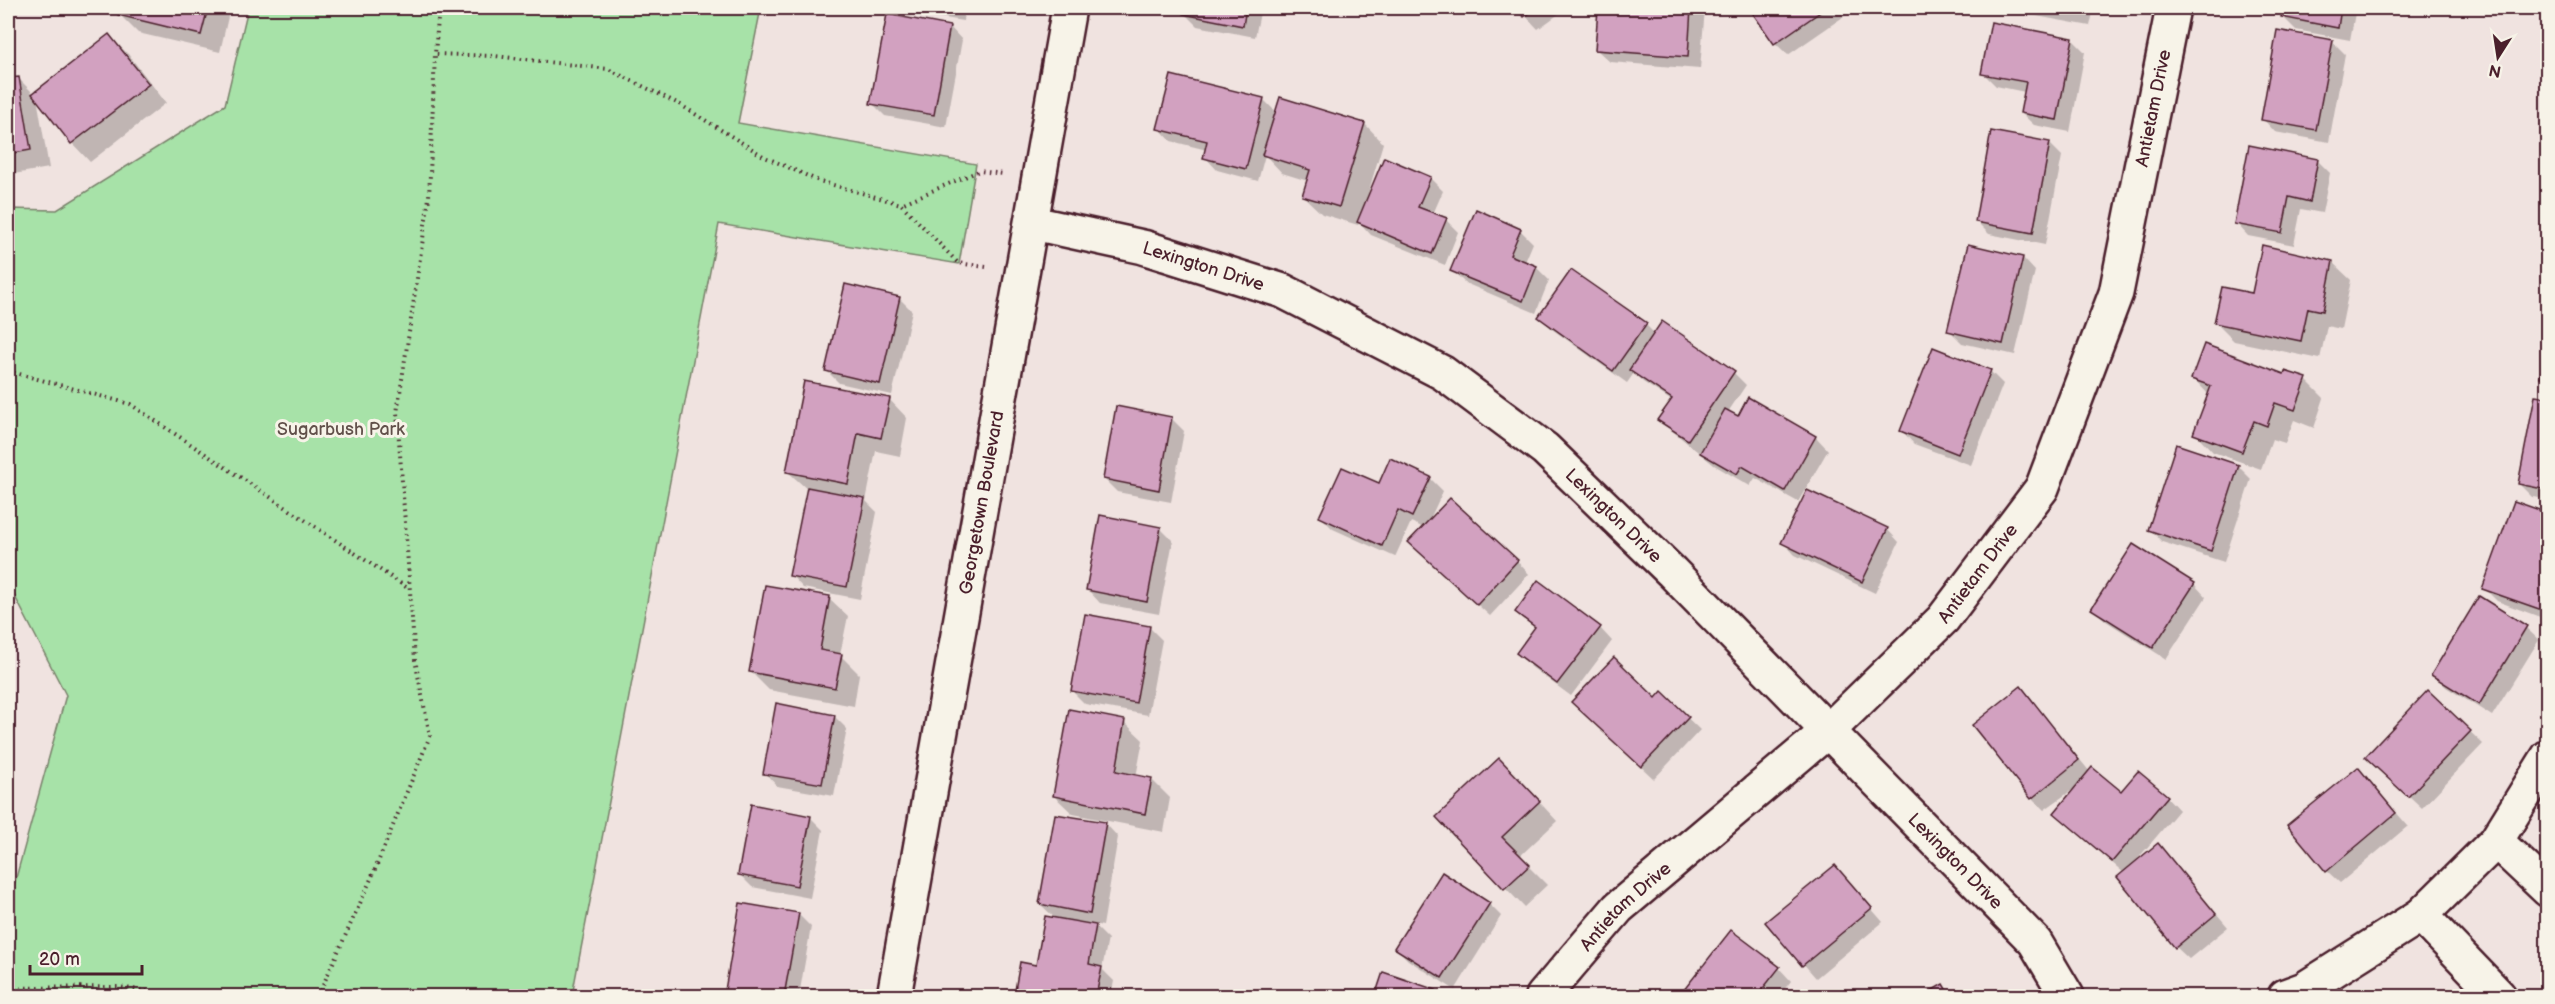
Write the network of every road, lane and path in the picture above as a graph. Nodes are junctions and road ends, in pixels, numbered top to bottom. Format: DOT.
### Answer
graph roads {
  1 [pos="439,8"];
  2 [pos="1069,8"];
  3 [pos="2173,8"];
  4 [pos="435,54"];
  5 [pos="1003,174"];
  6 [pos="901,204"];
  7 [pos="1033,223"];
  8 [pos="987,267"];
  9 [pos="8,371"];
  10 [pos="410,589"];
  11 [pos="1829,730"];
  12 [pos="2547,757"];
  13 [pos="2496,841"];
  14 [pos="2547,890"];
  15 [pos="2421,915"];
  16 [pos="8,988"];
  17 [pos="178,996"];
  18 [pos="318,996"];
  19 [pos="894,996"];
  20 [pos="1543,996"];
  21 [pos="2067,996"];
  22 [pos="2285,996"];
  23 [pos="2499,996"];
  1 -- 4 [label="path"];
  2 -- 7 [label="street, Georgetown Boulevard"];
  3 -- 11 [label="street, Antietam Drive"];
  4 -- 6 [label="path"];
  4 -- 10 [label="path"];
  5 -- 6 [label="path"];
  6 -- 8 [label="path"];
  7 -- 11 [label="street, Lexington Drive"];
  7 -- 19 [label="street, Georgetown Boulevard"];
  9 -- 10 [label="path"];
  10 -- 18 [label="path"];
  11 -- 20 [label="street, Antietam Drive"];
  11 -- 21 [label="street, Lexington Drive"];
  12 -- 13 [label="street"];
  13 -- 14 [label="street"];
  13 -- 15 [label="street"];
  15 -- 22 [label="street"];
  15 -- 23 [label="street"];
  16 -- 17 [label="path"];
}
